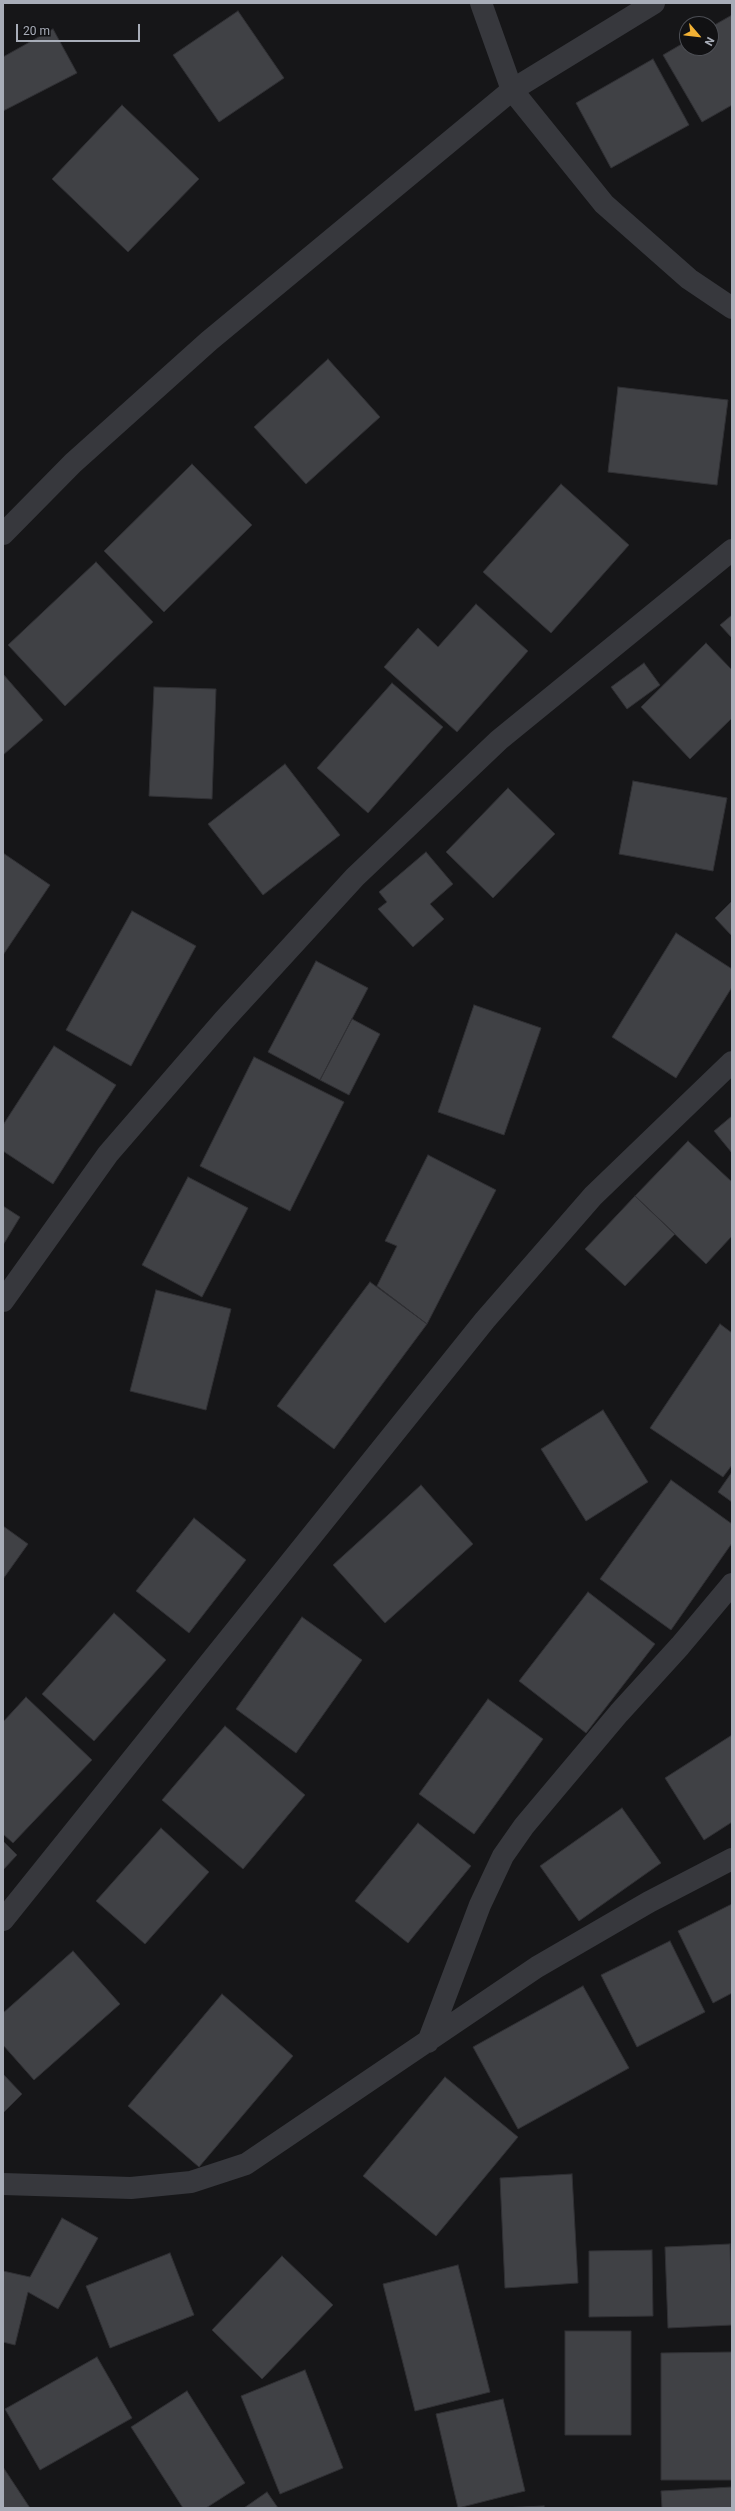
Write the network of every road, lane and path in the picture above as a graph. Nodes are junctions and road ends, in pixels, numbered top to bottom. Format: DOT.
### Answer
graph roads {
  1 [pos="481,3"];
  2 [pos="654,3"];
  3 [pos="512,90"];
  4 [pos="732,308"];
  5 [pos="3,534"];
  6 [pos="732,550"];
  7 [pos="732,1062"];
  8 [pos="3,1301"];
  9 [pos="732,1584"];
  10 [pos="732,1859"];
  11 [pos="3,1920"];
  12 [pos="428,2042"];
  13 [pos="3,2184"];
  1 -- 3 [label="street"];
  2 -- 3 [label="street"];
  3 -- 4 [label="street"];
  3 -- 5 [label="street"];
  6 -- 8 [label="street"];
  7 -- 11 [label="street"];
  9 -- 12 [label="street"];
  10 -- 12 [label="street"];
  12 -- 13 [label="street"];
}
